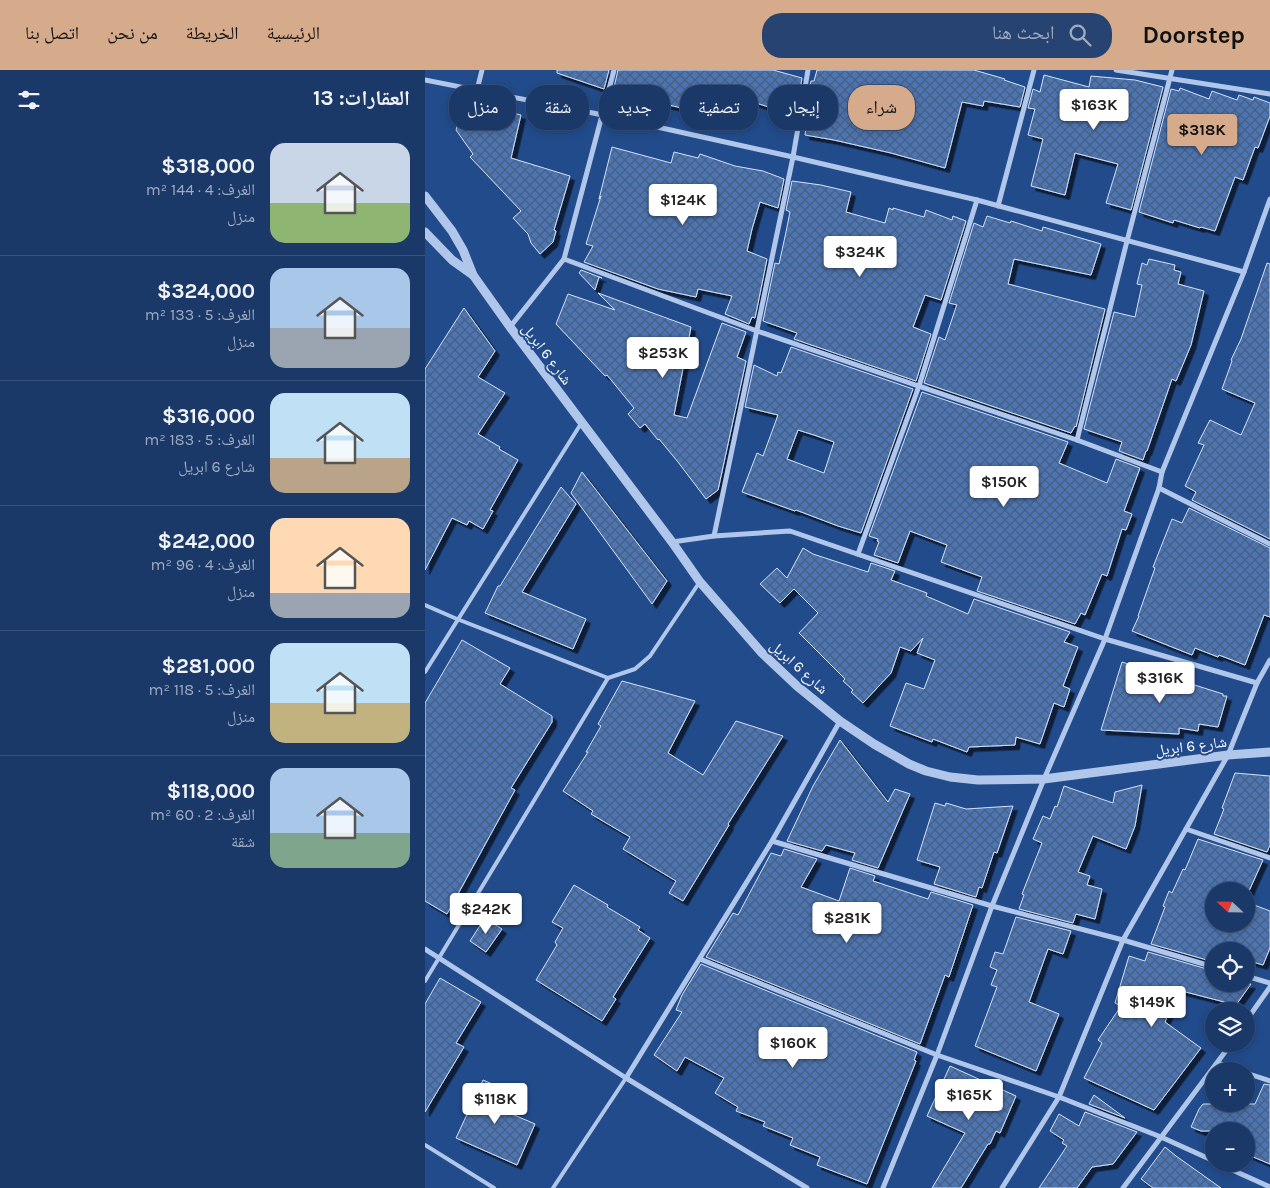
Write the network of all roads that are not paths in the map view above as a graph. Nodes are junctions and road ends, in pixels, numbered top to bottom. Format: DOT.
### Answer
graph roads {
  1 [pos="482,70"];
  2 [pos="614,70"];
  3 [pos="807,70"];
  4 [pos="1034,70"];
  5 [pos="1116,70"];
  6 [pos="1172,70"];
  7 [pos="1171,79"];
  8 [pos="425,80"];
  9 [pos="451,85"];
  10 [pos="478,85"];
  11 [pos="610,85"];
  12 [pos="1270,94"];
  13 [pos="516,98"];
  14 [pos="599,114"];
  15 [pos="599,130"];
  16 [pos="670,130"];
  17 [pos="793,157"];
  18 [pos="425,196"];
  19 [pos="1270,199"];
  20 [pos="977,200"];
  21 [pos="998,206"];
  22 [pos="1262,222"];
  23 [pos="1270,224"];
  24 [pos="425,232"];
  25 [pos="1127,240"];
  26 [pos="564,259"];
  27 [pos="1244,272"];
  28 [pos="473,275"];
  29 [pos="510,327"];
  30 [pos="757,331"];
  31 [pos="919,386"];
  32 [pos="582,422"];
  33 [pos="1077,440"];
  34 [pos="1162,472"];
  35 [pos="1159,488"];
  36 [pos="714,536"];
  37 [pos="672,542"];
  38 [pos="1270,544"];
  39 [pos="858,554"];
  40 [pos="700,582"];
  41 [pos="425,605"];
  42 [pos="457,619"];
  43 [pos="1105,640"];
  44 [pos="1270,660"];
  45 [pos="425,672"];
  46 [pos="608,678"];
  47 [pos="1257,682"];
  48 [pos="840,721"];
  49 [pos="1270,752"];
  50 [pos="1228,755"];
  51 [pos="1044,779"];
  52 [pos="1186,829"];
  53 [pos="772,841"];
  54 [pos="1270,858"];
  55 [pos="992,906"];
  56 [pos="1123,940"];
  57 [pos="425,949"];
  58 [pos="439,958"];
  59 [pos="699,959"];
  60 [pos="1205,964"];
  61 [pos="1255,979"];
  62 [pos="425,981"];
  63 [pos="1270,983"];
  64 [pos="1270,987"];
  65 [pos="1255,1009"];
  66 [pos="937,1055"];
  67 [pos="1255,1076"];
  68 [pos="626,1078"];
  69 [pos="1205,1080"];
  70 [pos="1270,1081"];
  71 [pos="1059,1097"];
  72 [pos="1161,1137"];
  73 [pos="425,1145"];
  74 [pos="1205,1157"];
  75 [pos="1237,1172"];
  76 [pos="1270,1187"];
  77 [pos="494,1188"];
  78 [pos="553,1188"];
  79 [pos="807,1188"];
  80 [pos="883,1188"];
  81 [pos="1002,1188"];
  82 [pos="1123,1188"];
  1 -- 10 [label="street"];
  2 -- 11 [label="street"];
  3 -- 17 [label="street"];
  4 -- 21 [label="street"];
  5 -- 7 [label="street"];
  6 -- 7 [label="street"];
  7 -- 12 [label="street"];
  7 -- 25 [label="street"];
  8 -- 9 [label="street"];
  13 -- 14 [label="street"];
  15 -- 26 [label="street"];
  16 -- 17 [label="street"];
  17 -- 20 [label="street"];
  17 -- 30 [label="street"];
  18 -- 28 [label="street"];
  19 -- 22 [label="street"];
  20 -- 21 [label="street"];
  20 -- 31 [label="street"];
  21 -- 25 [label="street"];
  22 -- 23 [label="street"];
  22 -- 27 [label="street"];
  24 -- 28 [label="street"];
  25 -- 27 [label="street"];
  25 -- 33 [label="street"];
  26 -- 29 [label="street"];
  26 -- 30 [label="street"];
  27 -- 34 [label="street"];
  28 -- 29 [label="street, شارع 6 ابريل"];
  29 -- 32 [label="street, شارع 6 ابريل"];
  30 -- 31 [label="street"];
  30 -- 36 [label="street"];
  31 -- 33 [label="street"];
  31 -- 39 [label="street"];
  32 -- 37 [label="street, شارع 6 ابريل"];
  32 -- 42 [label="lane"];
  33 -- 34 [label="street"];
  34 -- 35 [label="street"];
  35 -- 38 [label="street"];
  35 -- 43 [label="street"];
  36 -- 37 [label="street"];
  36 -- 39 [label="street"];
  37 -- 40 [label="street, شارع 6 ابريل"];
  39 -- 43 [label="street"];
  40 -- 46 [label="lane"];
  40 -- 48 [label="street, شارع 6 ابريل"];
  41 -- 42 [label="lane"];
  42 -- 45 [label="lane"];
  42 -- 46 [label="lane"];
  43 -- 47 [label="street"];
  43 -- 51 [label="street"];
  44 -- 47 [label="street"];
  46 -- 58 [label="lane"];
  47 -- 50 [label="street"];
  48 -- 51 [label="street, شارع 6 ابريل"];
  48 -- 53 [label="street"];
  49 -- 50 [label="street, شارع 6 ابريل"];
  50 -- 51 [label="street, شارع 6 ابريل"];
  50 -- 52 [label="street"];
  51 -- 55 [label="street"];
  52 -- 54 [label="street"];
  52 -- 56 [label="street"];
  53 -- 55 [label="street"];
  53 -- 59 [label="street"];
  55 -- 56 [label="street"];
  55 -- 66 [label="street"];
  56 -- 60 [label="street"];
  56 -- 71 [label="street"];
  57 -- 58 [label="street"];
  58 -- 62 [label="lane"];
  58 -- 68 [label="street"];
  59 -- 66 [label="street"];
  59 -- 68 [label="street"];
  61 -- 63 [label="street"];
  64 -- 65 [label="street"];
  66 -- 71 [label="street"];
  66 -- 80 [label="street"];
  67 -- 70 [label="street"];
  68 -- 78 [label="lane"];
  68 -- 79 [label="street"];
  69 -- 72 [label="street"];
  71 -- 72 [label="street"];
  71 -- 81 [label="street"];
  72 -- 74 [label="street"];
  72 -- 82 [label="street"];
  73 -- 77 [label="lane"];
  75 -- 76 [label="street"];
}
